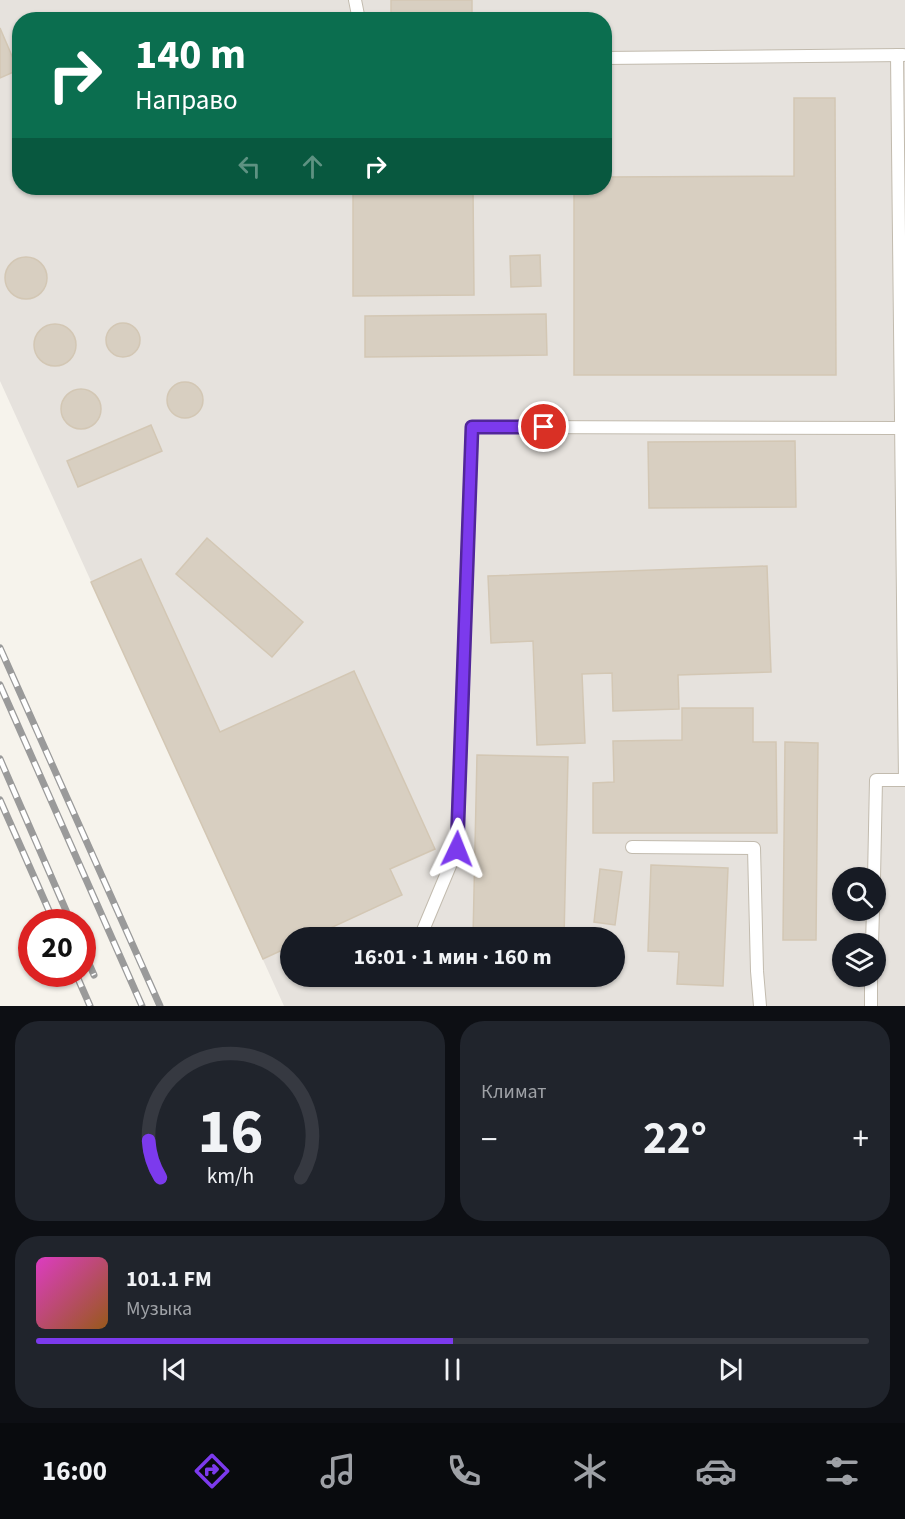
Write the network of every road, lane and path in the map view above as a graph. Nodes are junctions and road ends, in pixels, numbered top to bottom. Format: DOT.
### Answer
graph roads {
  1 [pos="901,55"];
  2 [pos="612,58"];
  3 [pos="901,428"];
  4 [pos="905,780"];
  5 [pos="632,847"];
  6 [pos="874,867"];
  7 [pos="424,927"];
  8 [pos="871,987"];
  9 [pos="760,1006"];
  10 [pos="871,1006"];
  1 -- 2 [label="lane"];
  1 -- 3 [label="lane"];
  3 -- 4 [label="lane"];
  3 -- 7 [label="lane"];
  4 -- 6 [label="lane"];
  5 -- 9 [label="lane"];
  8 -- 10 [label="lane"];
}
